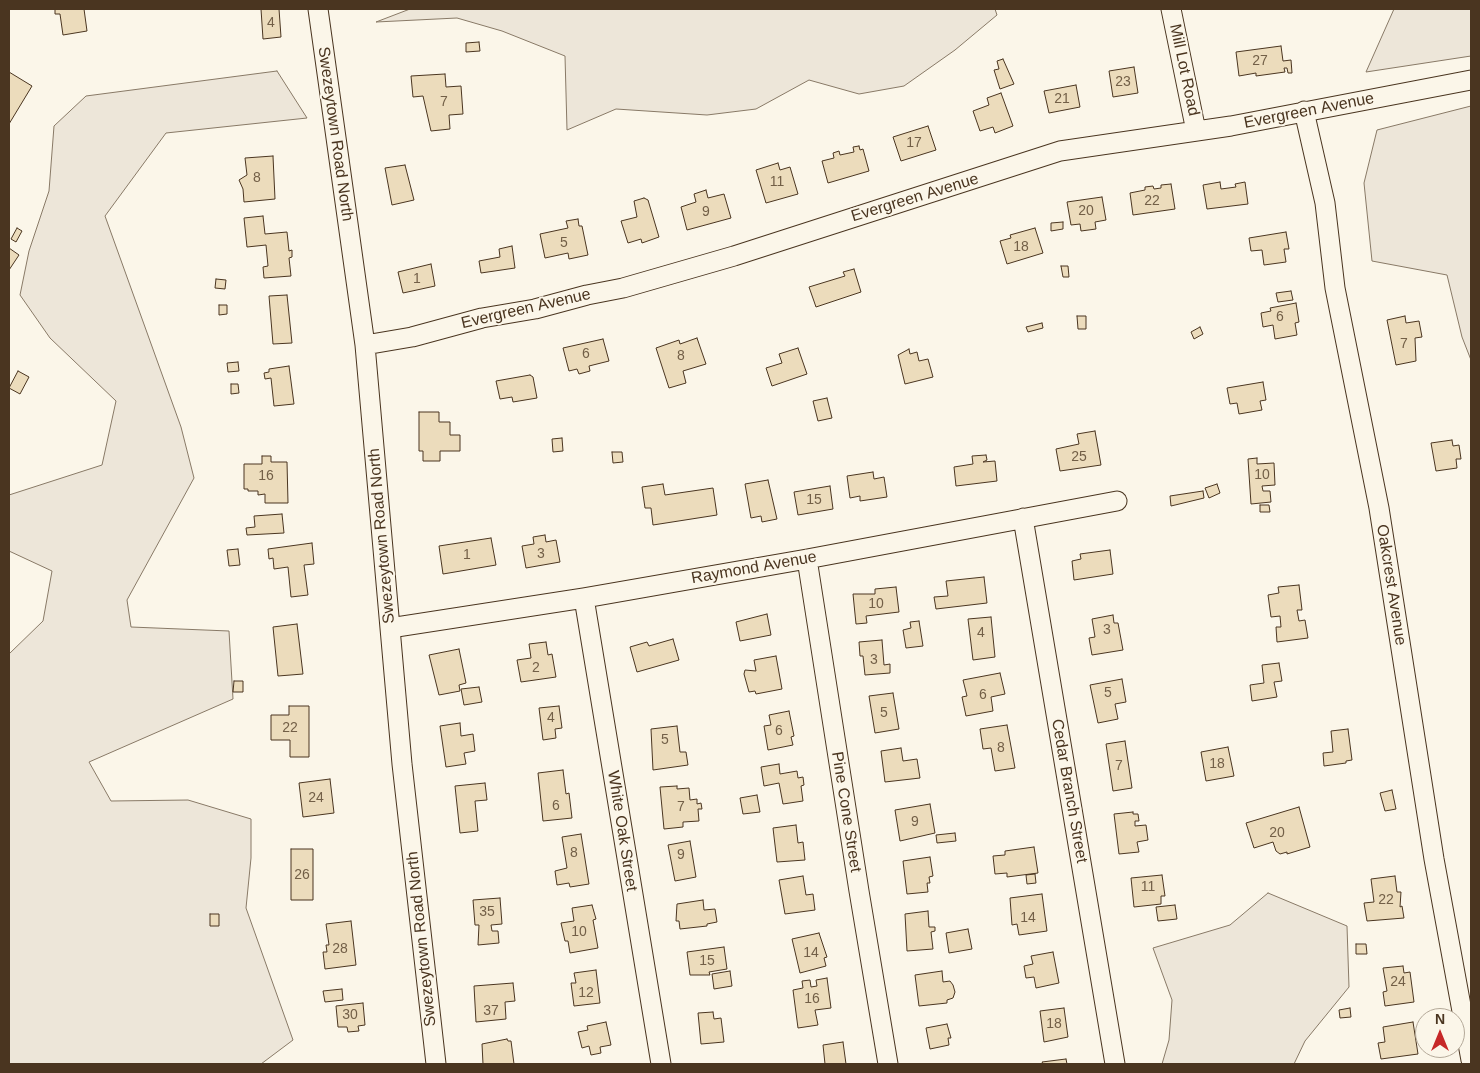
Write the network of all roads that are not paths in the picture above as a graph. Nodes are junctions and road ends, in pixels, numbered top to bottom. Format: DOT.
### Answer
graph roads {
  1 [pos="318,9"];
  2 [pos="1171,9"];
  3 [pos="1471,80"];
  4 [pos="1304,111"];
  5 [pos="1196,131"];
  6 [pos="365,345"];
  7 [pos="1117,500"];
  8 [pos="1023,518"];
  9 [pos="807,558"];
  10 [pos="584,598"];
  11 [pos="390,628"];
  12 [pos="1471,1060"];
  13 [pos="436,1064"];
  14 [pos="661,1064"];
  15 [pos="888,1064"];
  16 [pos="1115,1064"];
  1 -- 6 [label="street, Swezeytown Road North"];
  2 -- 5 [label="street, Mill Lot Road"];
  3 -- 4 [label="street, Evergreen Avenue"];
  4 -- 5 [label="street, Evergreen Avenue"];
  4 -- 12 [label="street, Oakcrest Avenue"];
  5 -- 6 [label="street, Evergreen Avenue"];
  6 -- 11 [label="street, Swezeytown Road North"];
  7 -- 8 [label="street, Raymond Avenue"];
  8 -- 9 [label="street, Raymond Avenue"];
  8 -- 16 [label="street, Cedar Branch Street"];
  9 -- 10 [label="street, Raymond Avenue"];
  9 -- 15 [label="street, Pine Cone Street"];
  10 -- 11 [label="street, Raymond Avenue"];
  10 -- 14 [label="street, White Oak Street"];
  11 -- 13 [label="street, Swezeytown Road North"];
}
